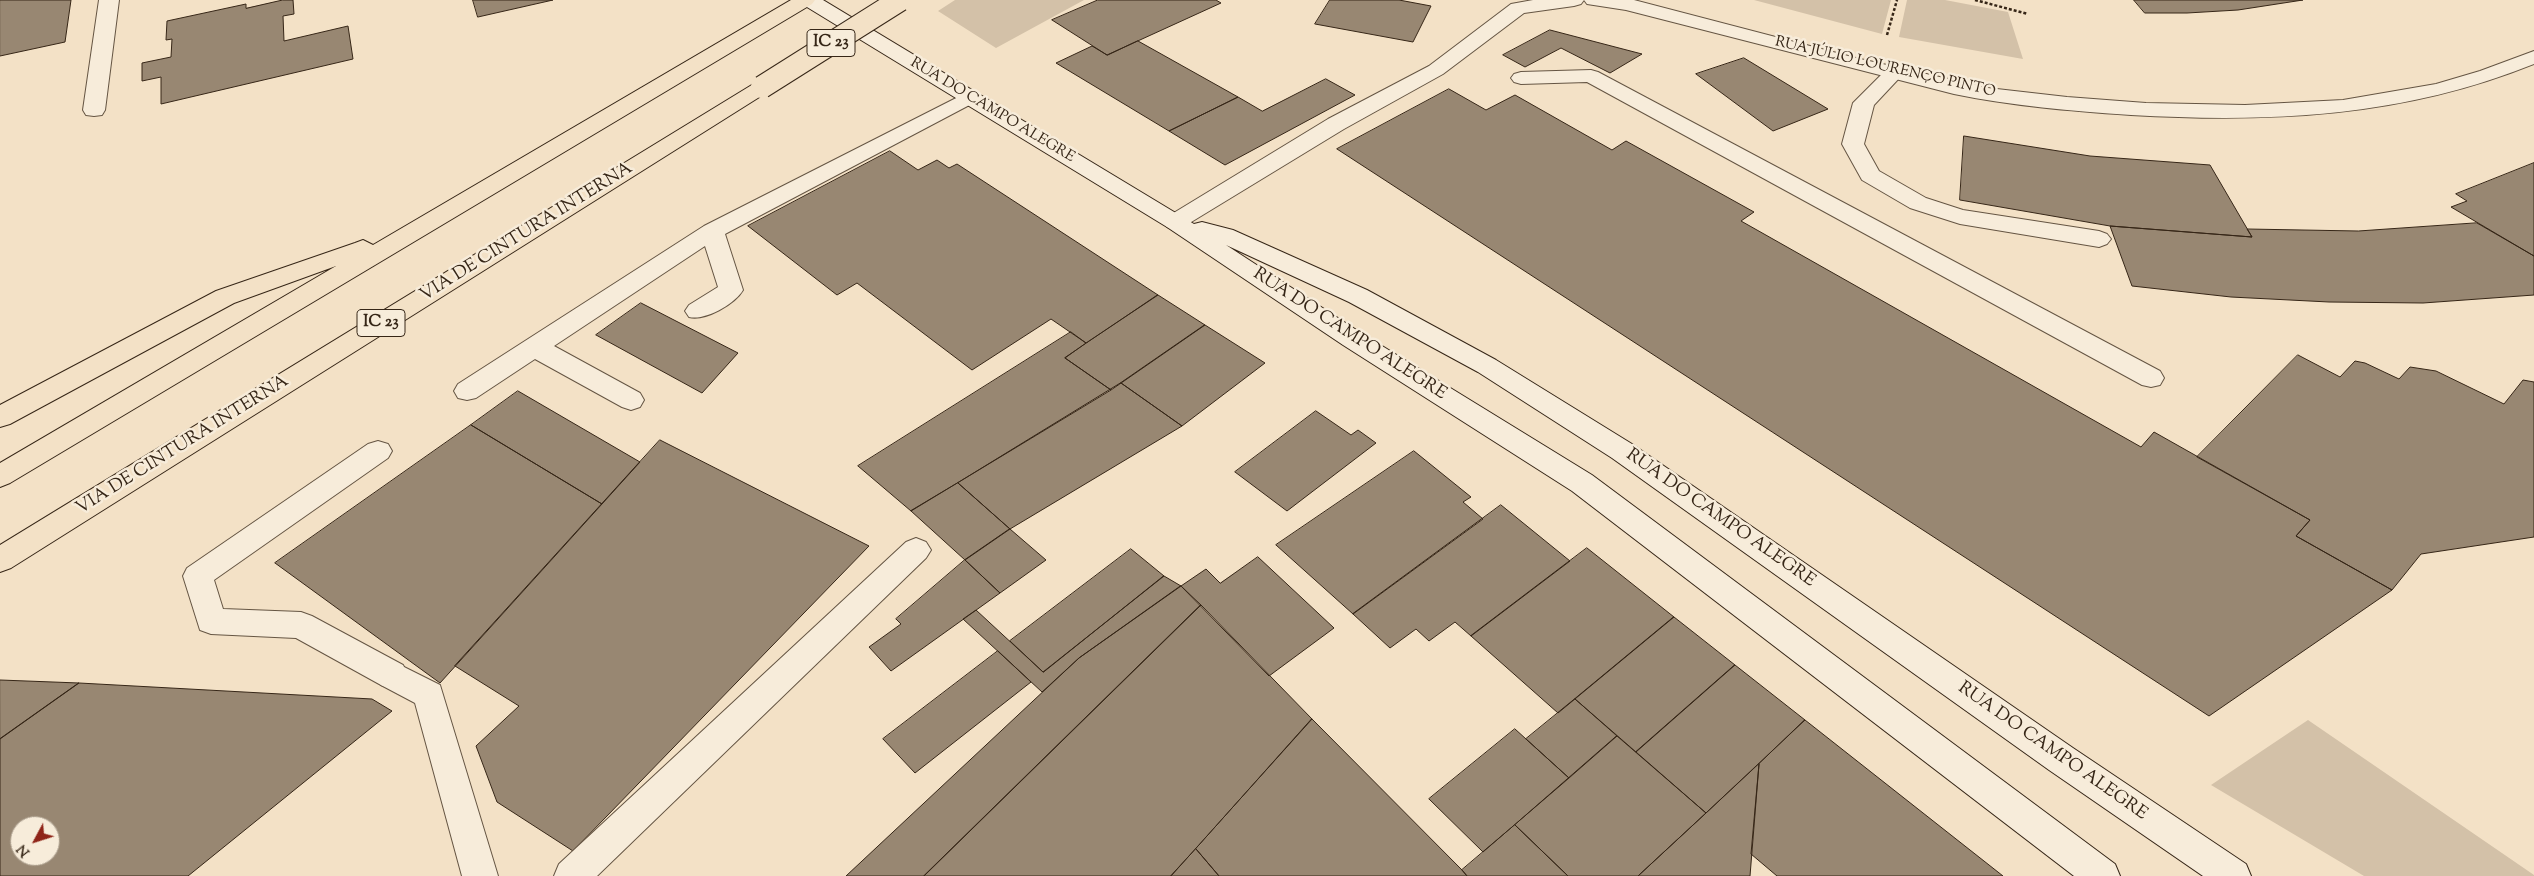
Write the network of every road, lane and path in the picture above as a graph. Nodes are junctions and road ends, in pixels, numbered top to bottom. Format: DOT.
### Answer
graph roads {
  1 [pos="109,0"];
  2 [pos="805,0"];
  3 [pos="809,0"];
  4 [pos="900,0"];
  5 [pos="1567,0"];
  6 [pos="1594,0"];
  7 [pos="1897,0"];
  8 [pos="1975,0"];
  9 [pos="2028,14"];
  10 [pos="1887,38"];
  11 [pos="2534,57"];
  12 [pos="1894,73"];
  13 [pos="1521,78"];
  14 [pos="970,98"];
  15 [pos="94,110"];
  16 [pos="1175,222"];
  17 [pos="426,225"];
  18 [pos="712,231"];
  19 [pos="2098,239"];
  20 [pos="698,311"];
  21 [pos="533,346"];
  22 [pos="2152,378"];
  23 [pos="467,390"];
  24 [pos="631,400"];
  25 [pos="0,417"];
  26 [pos="378,451"];
  27 [pos="0,476"];
  28 [pos="916,550"];
  29 [pos="0,560"];
  30 [pos="480,876"];
  31 [pos="572,876"];
  32 [pos="2102,876"];
  33 [pos="2233,876"];
  1 -- 15 [label="main road"];
  2 -- 17 [label="highway"];
  3 -- 14 [label="main road, RUA DO CAMPO ALEGRE"];
  4 -- 29 [label="highway, VIA DE CINTURA INTERNA / IC 23, bridge"];
  5 -- 16 [label="main road"];
  6 -- 12 [label="main road, RUA JÚLIO LOURENÇO PINTO"];
  7 -- 10 [label="path"];
  8 -- 9 [label="path"];
  11 -- 12 [label="main road, RUA JÚLIO LOURENÇO PINTO"];
  12 -- 19 [label="main road"];
  13 -- 22 [label="main road"];
  14 -- 16 [label="main road, RUA DO CAMPO ALEGRE"];
  14 -- 18 [label="main road"];
  16 -- 32 [label="main road, RUA DO CAMPO ALEGRE"];
  16 -- 33 [label="main road, RUA DO CAMPO ALEGRE"];
  17 -- 25 [label="highway"];
  17 -- 27 [label="highway"];
  18 -- 20 [label="main road"];
  18 -- 21 [label="main road"];
  21 -- 23 [label="main road"];
  21 -- 24 [label="main road"];
  26 -- 30 [label="main road"];
  28 -- 31 [label="main road"];
}
